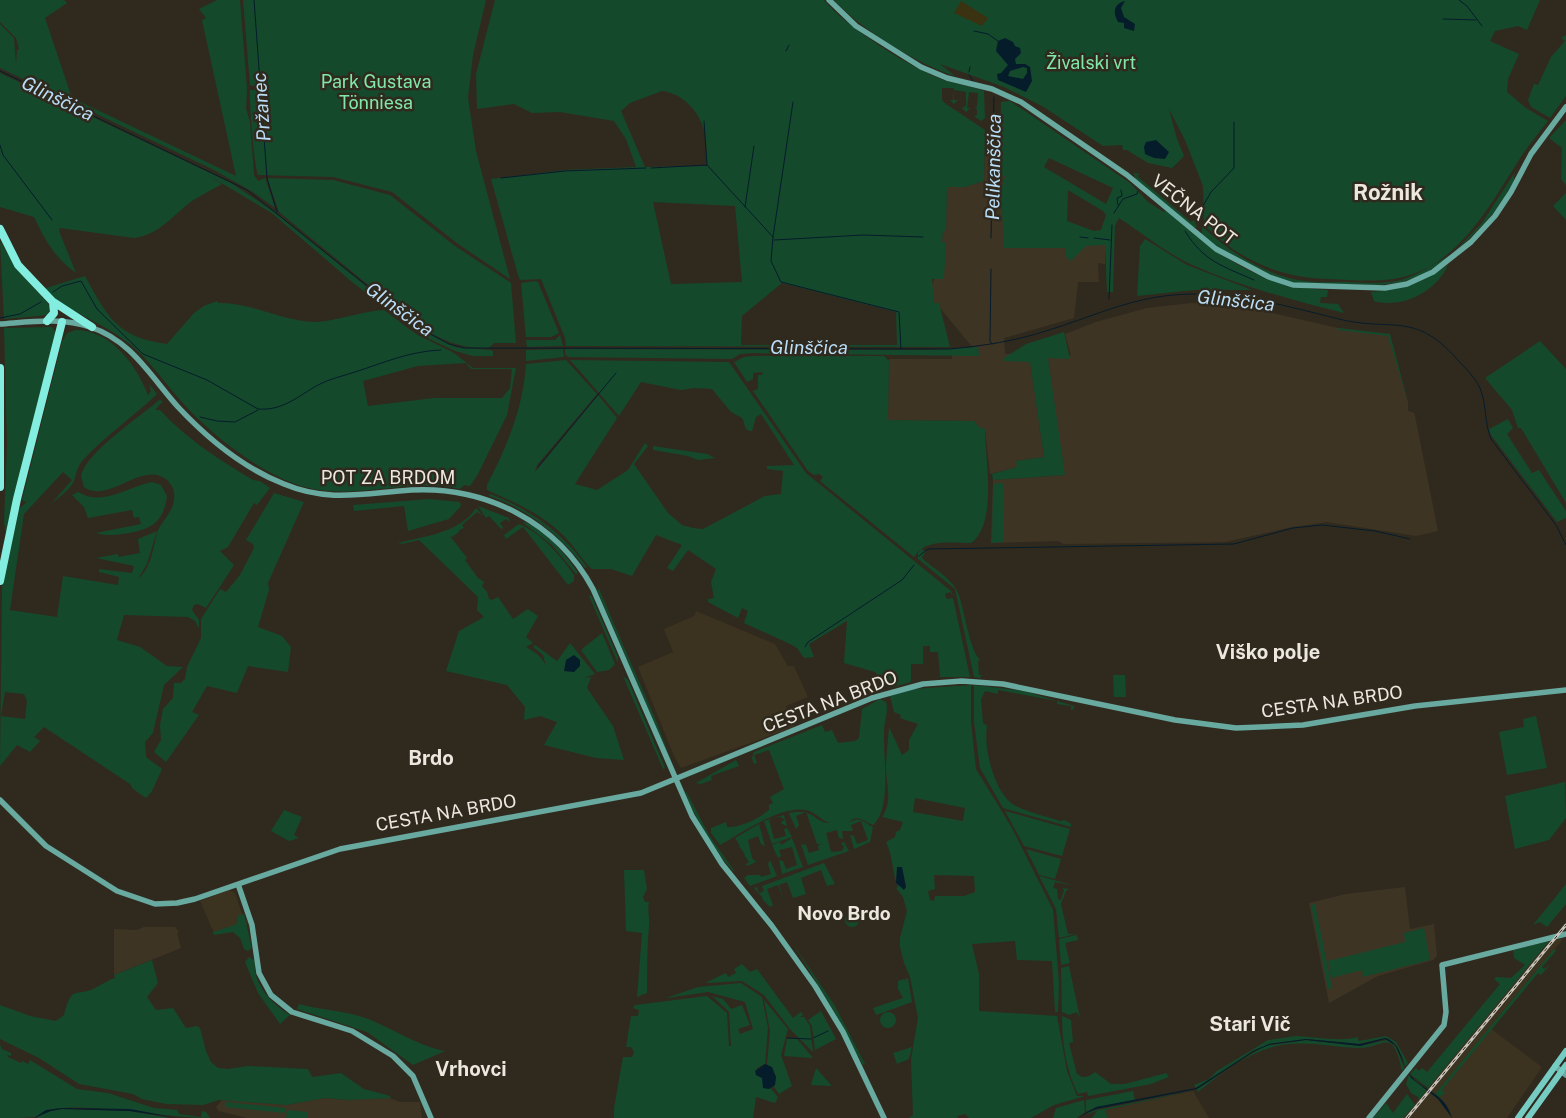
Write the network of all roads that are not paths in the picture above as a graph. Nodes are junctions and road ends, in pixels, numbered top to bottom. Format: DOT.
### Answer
graph roads {
  1 [pos="829,0"];
  2 [pos="1566,107"];
  3 [pos="0,229"];
  4 [pos="51,300"];
  5 [pos="47,322"];
  6 [pos="62,322"];
  7 [pos="0,324"];
  8 [pos="92,327"];
  9 [pos="0,368"];
  10 [pos="0,487"];
  11 [pos="0,581"];
  12 [pos="1566,690"];
  13 [pos="675,780"];
  14 [pos="0,800"];
  15 [pos="238,884"];
  16 [pos="1566,934"];
  17 [pos="1566,1051"];
  18 [pos="1566,1065"];
  19 [pos="1555,1066"];
  20 [pos="1564,1073"];
  21 [pos="431,1118"];
  22 [pos="884,1118"];
  23 [pos="1369,1118"];
  24 [pos="1518,1118"];
  25 [pos="1528,1118"];
  1 -- 2 [label="street, VEČNA POT"];
  3 -- 4 [label="highway"];
  4 -- 5 [label="highway"];
  4 -- 8 [label="highway"];
  5 -- 6 [label="street, POT ZA BRDOM"];
  5 -- 7 [label="street, POT ZA BRDOM"];
  6 -- 8 [label="street, POT ZA BRDOM"];
  6 -- 11 [label="highway"];
  8 -- 13 [label="street, POT ZA BRDOM"];
  9 -- 10 [label="highway"];
  12 -- 13 [label="street, CESTA NA BRDO"];
  13 -- 15 [label="street, CESTA NA BRDO"];
  13 -- 22 [label="street, POT ZA BRDOM"];
  14 -- 15 [label="street, CESTA NA BRDO"];
  15 -- 21 [label="street"];
  16 -- 23 [label="street"];
  17 -- 19 [label="main road"];
  18 -- 20 [label="main road"];
  19 -- 20 [label="street"];
  19 -- 24 [label="main road"];
  20 -- 25 [label="main road"];
}
